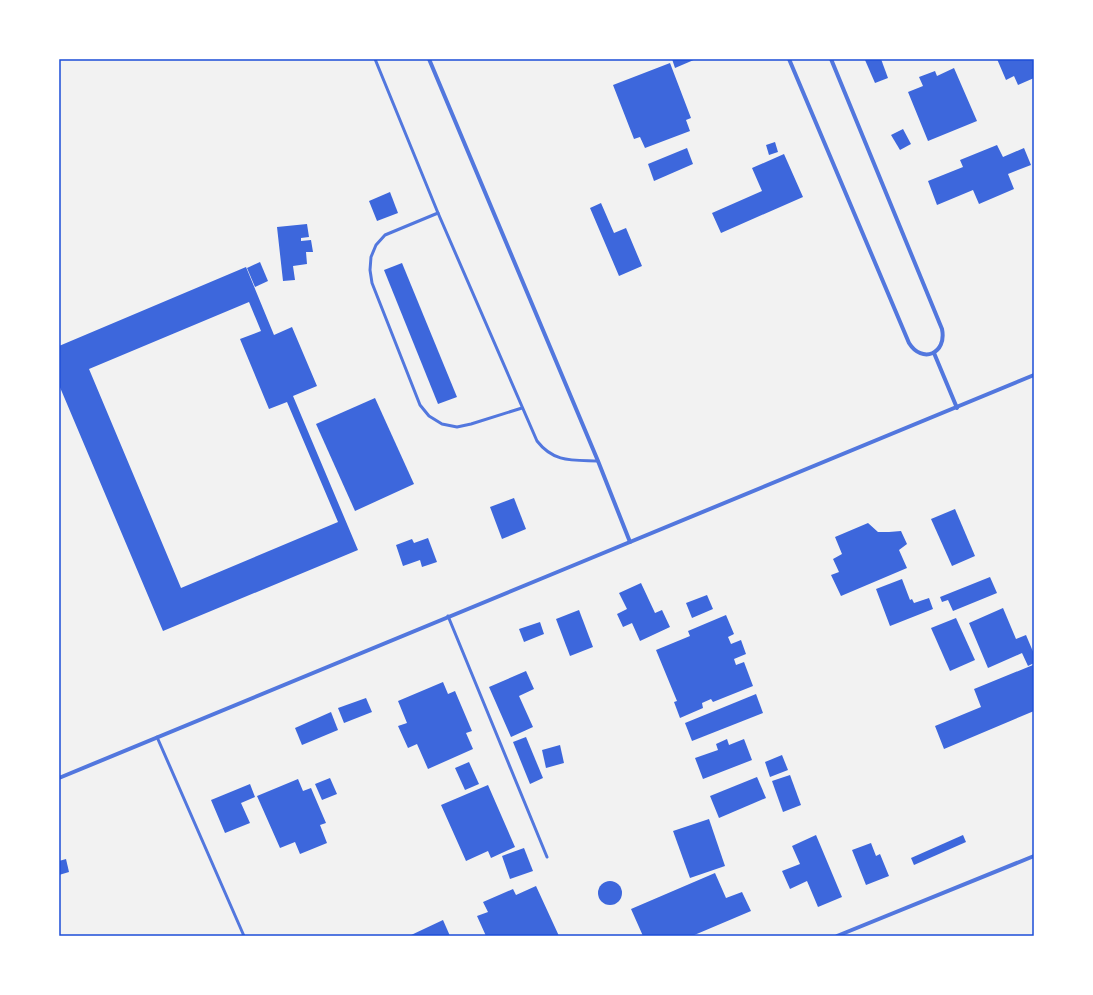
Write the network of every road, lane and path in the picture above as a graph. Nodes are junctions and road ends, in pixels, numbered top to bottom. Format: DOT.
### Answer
graph roads {
  1 [pos="375,59"];
  2 [pos="429,59"];
  3 [pos="789,59"];
  4 [pos="831,59"];
  5 [pos="438,213"];
  6 [pos="934,352"];
  7 [pos="1034,375"];
  8 [pos="522,408"];
  9 [pos="957,408"];
  10 [pos="598,461"];
  11 [pos="630,542"];
  12 [pos="448,616"];
  13 [pos="157,737"];
  14 [pos="59,778"];
  15 [pos="1034,856"];
  16 [pos="547,857"];
  17 [pos="244,936"];
  18 [pos="837,936"];
  1 -- 5 [label="lane"];
  2 -- 10 [label="street"];
  3 -- 6 [label="street"];
  4 -- 6 [label="street"];
  5 -- 8 [label="lane"];
  5 -- 8 [label="lane"];
  6 -- 9 [label="street"];
  7 -- 9 [label="street"];
  8 -- 10 [label="lane"];
  9 -- 11 [label="street"];
  10 -- 11 [label="street"];
  11 -- 12 [label="street"];
  12 -- 13 [label="street"];
  12 -- 16 [label="lane"];
  13 -- 14 [label="street"];
  13 -- 17 [label="lane"];
  15 -- 18 [label="street"];
}
